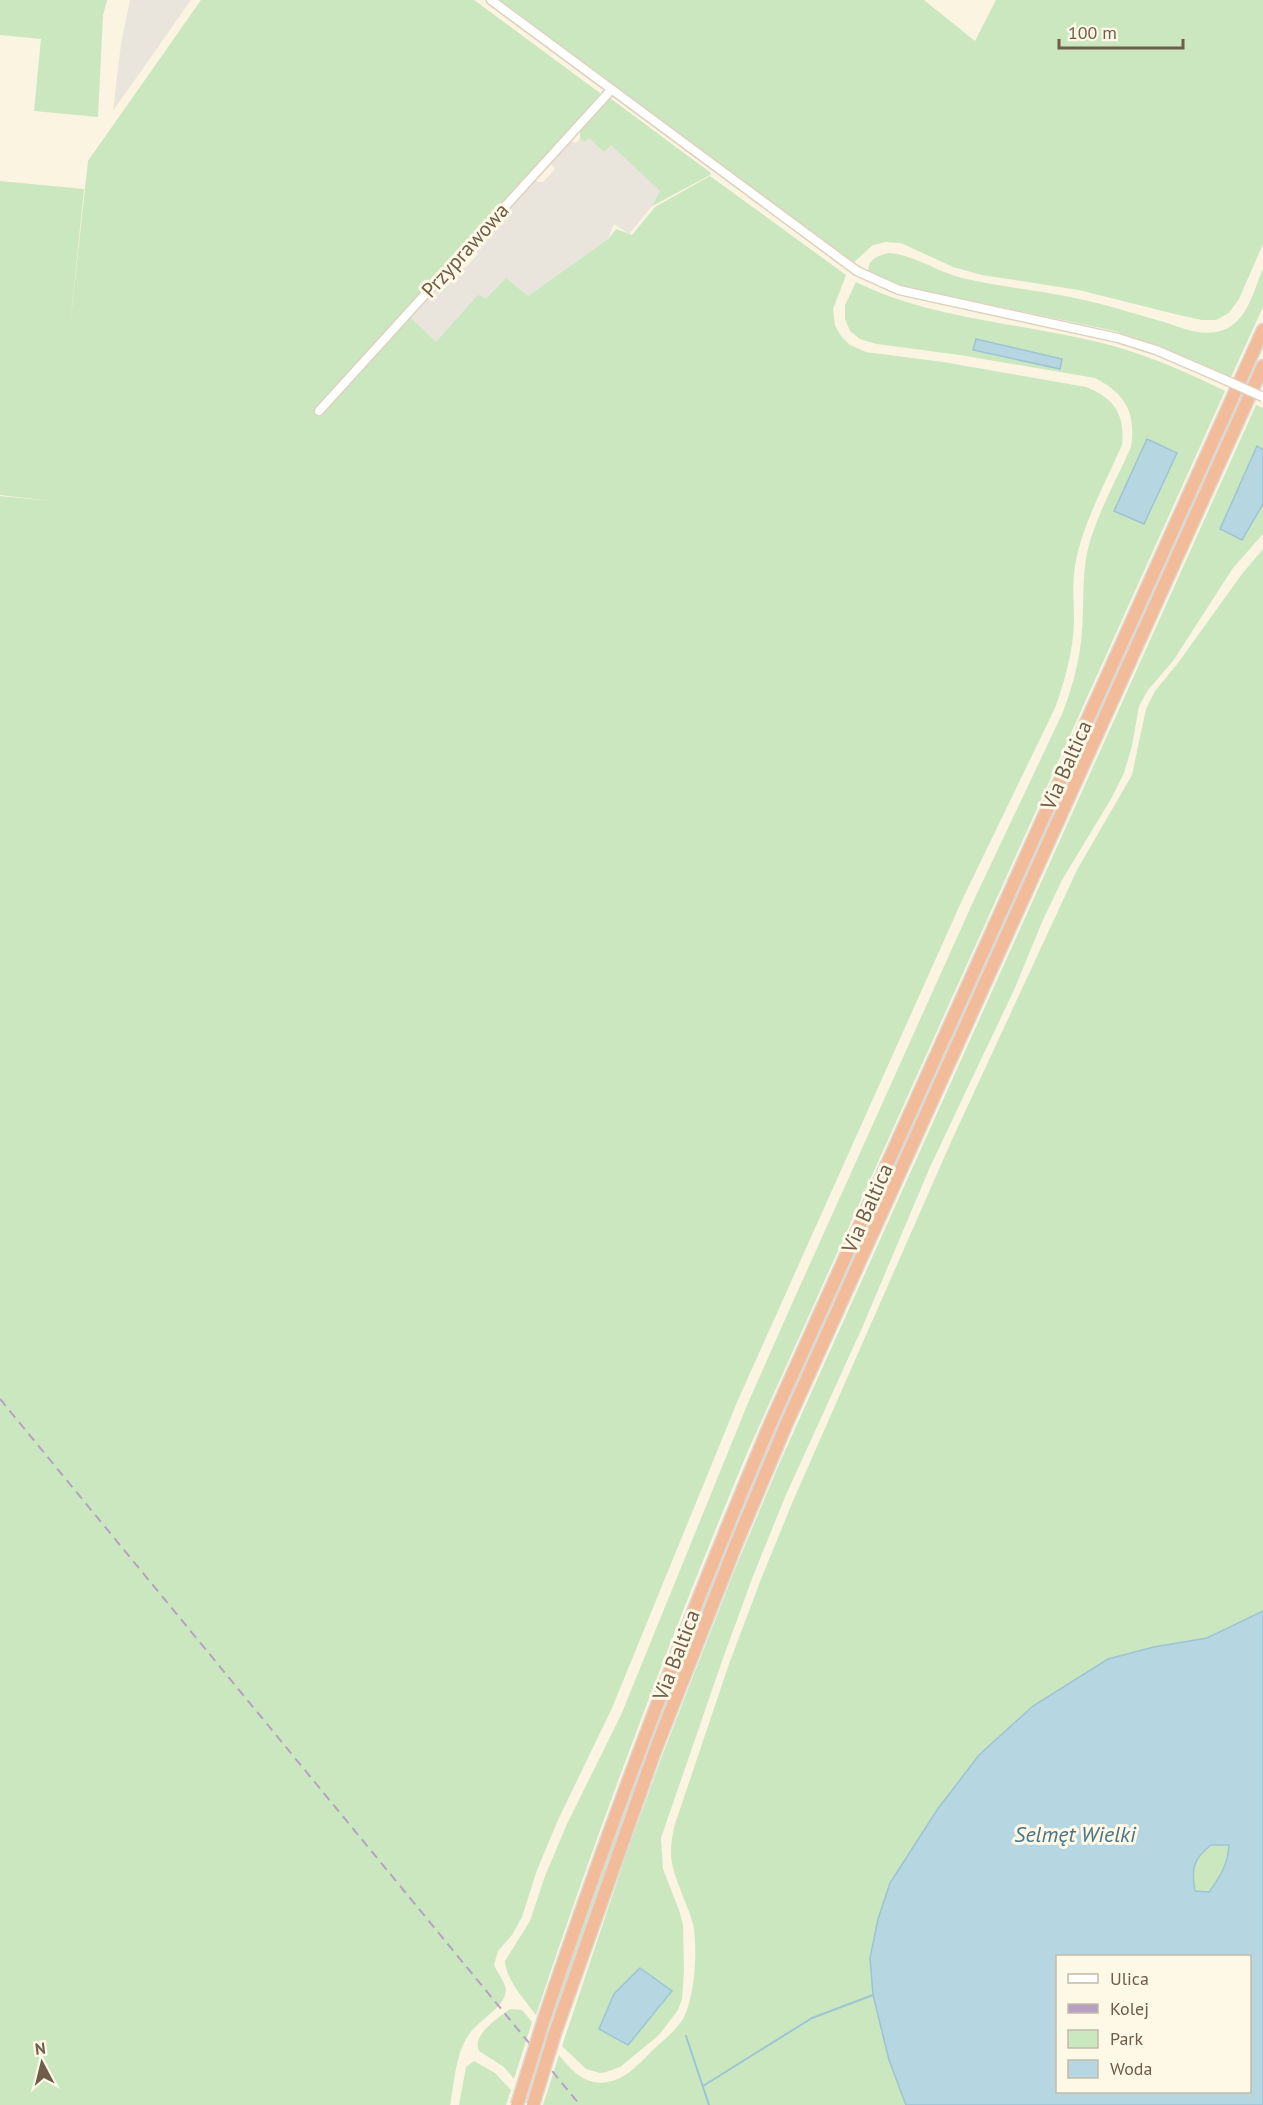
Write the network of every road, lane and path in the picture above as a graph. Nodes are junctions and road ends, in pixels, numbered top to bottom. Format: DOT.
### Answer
graph roads {
  1 [pos="491,0"];
  2 [pos="611,90"];
  3 [pos="1263,330"];
  4 [pos="1263,366"];
  5 [pos="1263,397"];
  6 [pos="319,411"];
  7 [pos="517,2105"];
  8 [pos="533,2105"];
  1 -- 2 [label="street"];
  2 -- 5 [label="street, bridge"];
  2 -- 6 [label="street, Przyprawowa"];
  3 -- 7 [label="highway, Via Baltica, bridge"];
  4 -- 8 [label="highway, Via Baltica, bridge"];
}
